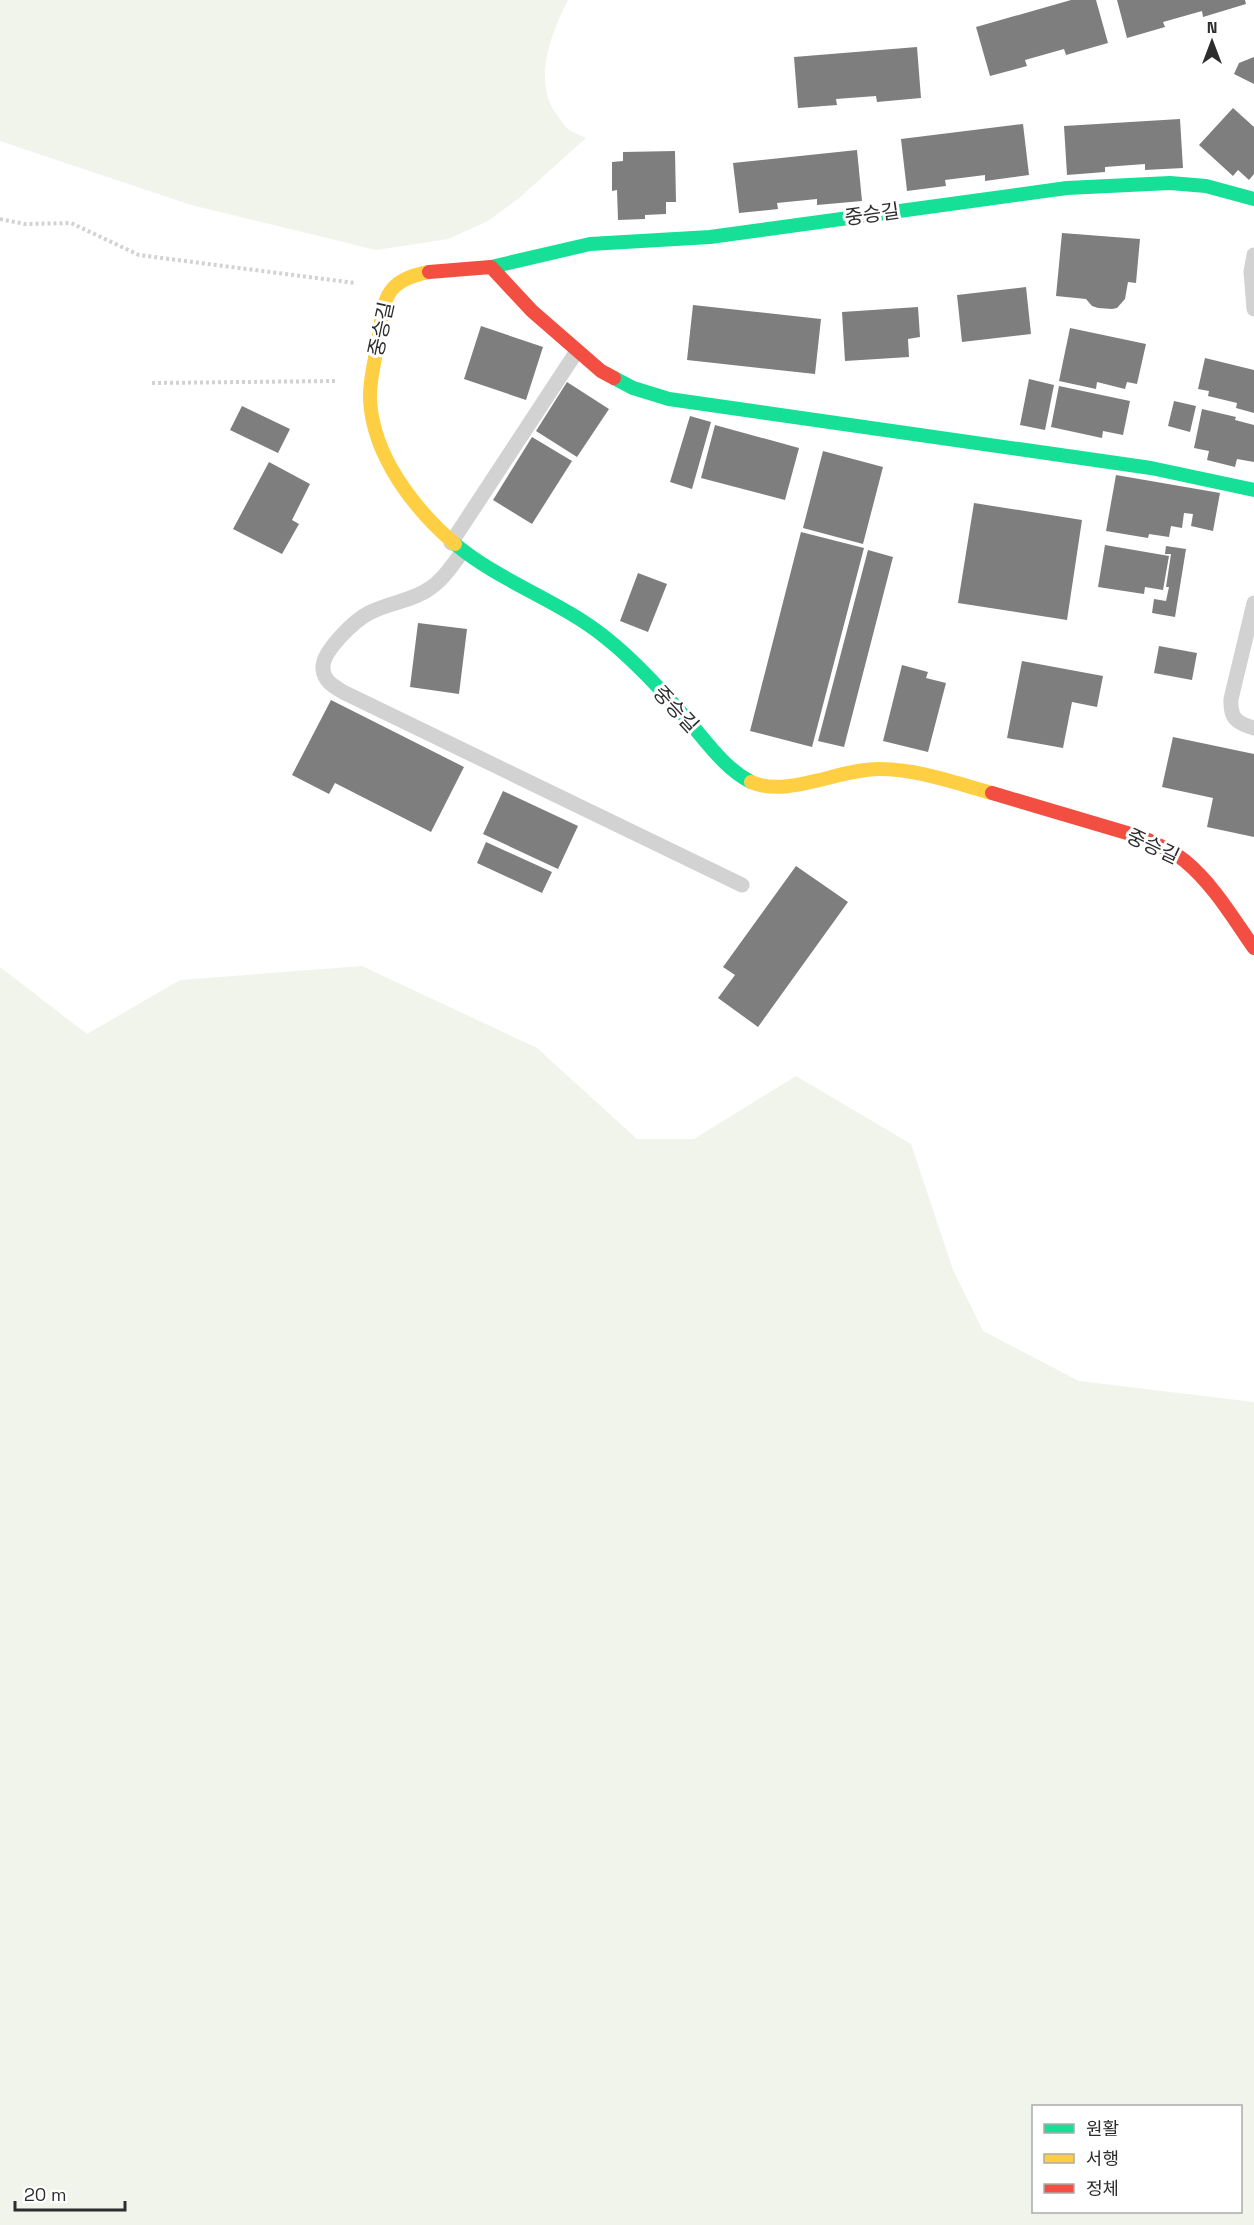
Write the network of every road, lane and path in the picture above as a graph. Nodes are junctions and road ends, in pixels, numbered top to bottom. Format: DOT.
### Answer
graph roads {
  1 [pos="1254,199"];
  2 [pos="0,219"];
  3 [pos="1254,255"];
  4 [pos="491,267"];
  5 [pos="392,287"];
  6 [pos="1254,309"];
  7 [pos="577,351"];
  8 [pos="372,381"];
  9 [pos="152,383"];
  10 [pos="1254,490"];
  11 [pos="457,547"];
  12 [pos="1254,603"];
  13 [pos="1254,729"];
  14 [pos="742,885"];
  15 [pos="1254,948"];
  1 -- 4 [label="street, 중승길"];
  2 -- 5 [label="path"];
  3 -- 6 [label="lane"];
  4 -- 5 [label="street, 중승길"];
  4 -- 7 [label="street"];
  5 -- 8 [label="street, 중승길"];
  7 -- 10 [label="street"];
  7 -- 11 [label="lane"];
  8 -- 9 [label="path"];
  8 -- 11 [label="street, 중승길"];
  11 -- 14 [label="lane"];
  11 -- 15 [label="street, 중승길"];
  12 -- 13 [label="lane"];
}
